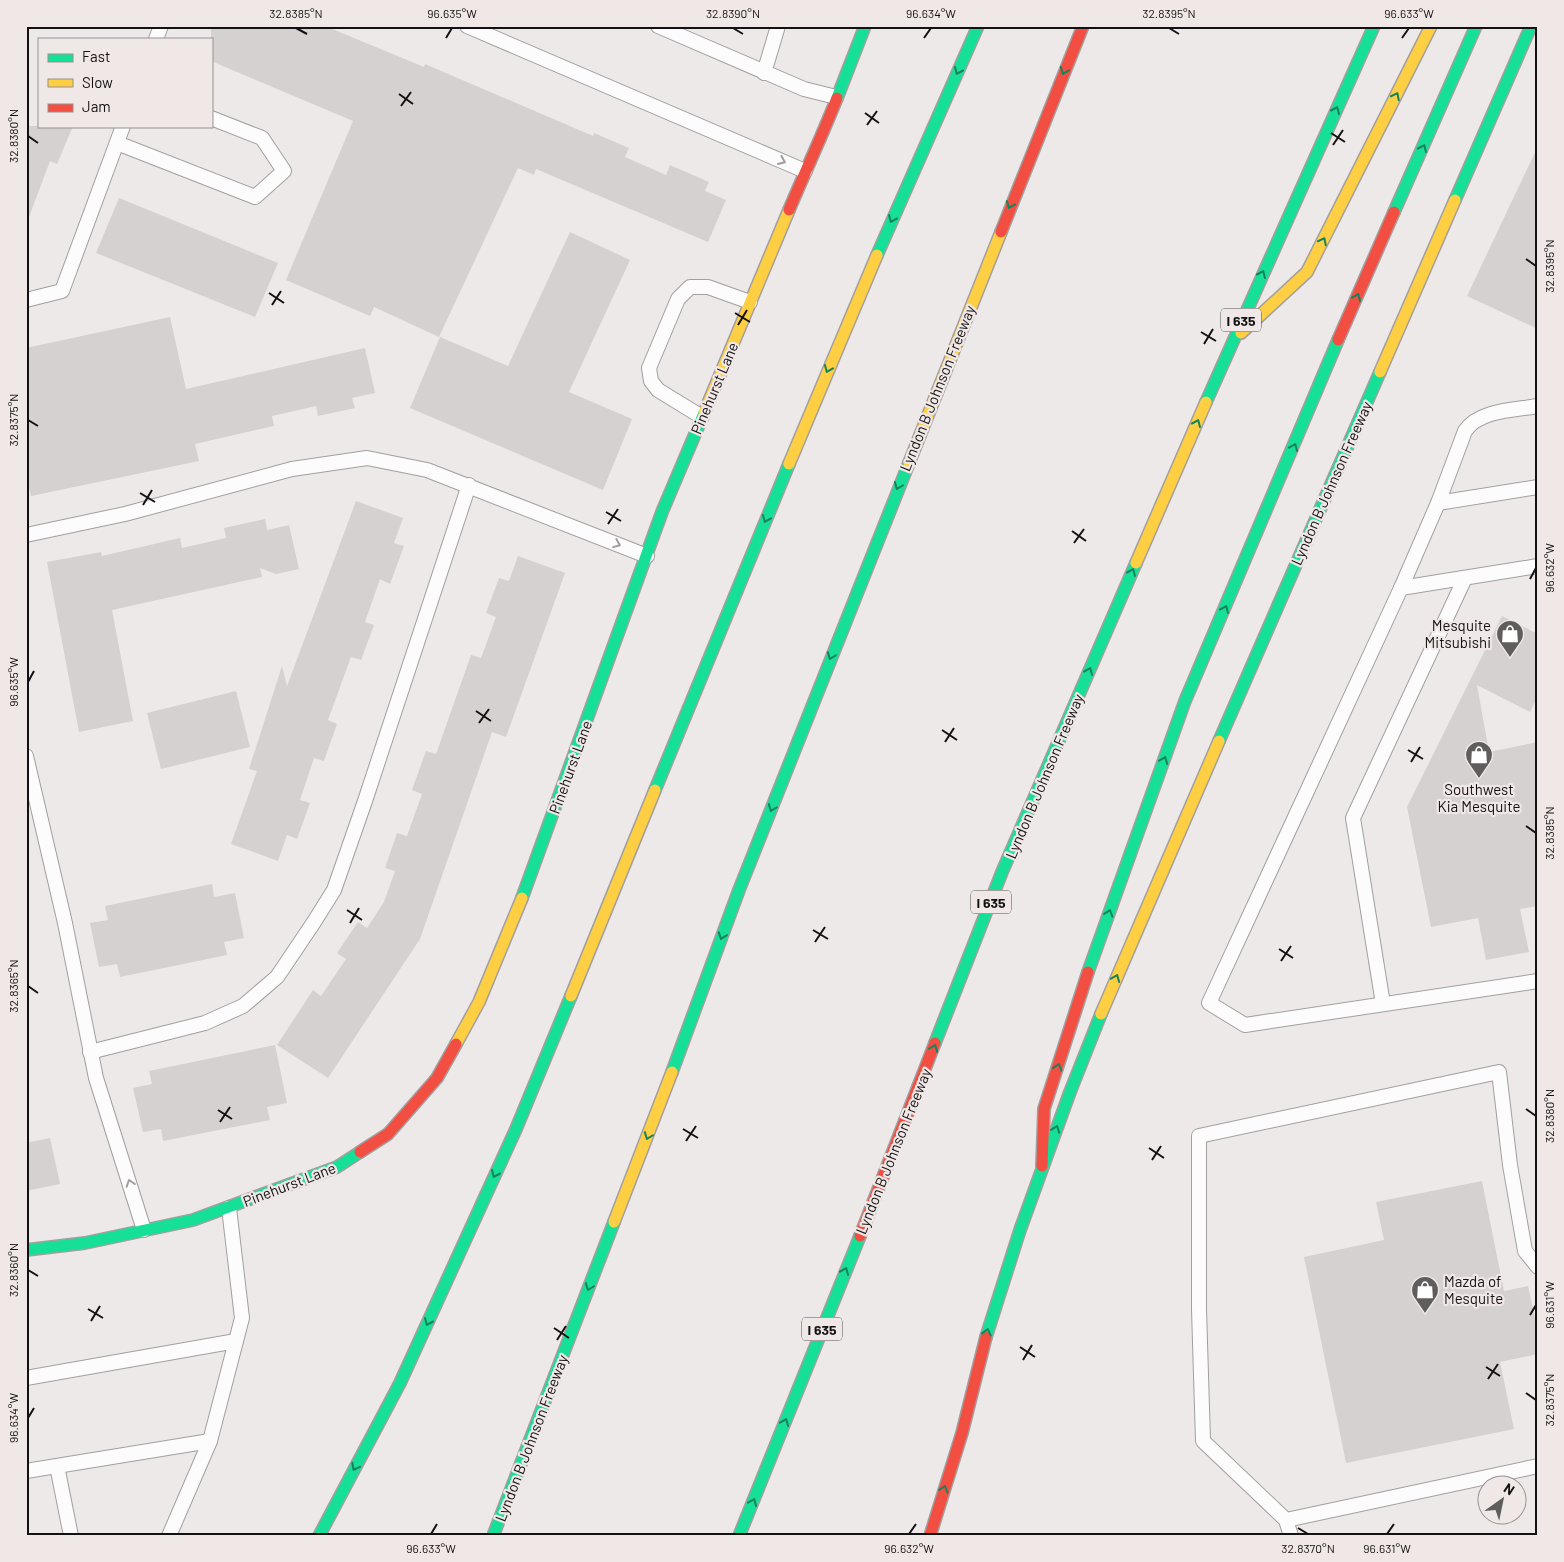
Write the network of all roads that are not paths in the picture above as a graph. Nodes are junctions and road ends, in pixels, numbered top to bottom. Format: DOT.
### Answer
graph roads {
  1 [pos="160,26"];
  2 [pos="467,26"];
  3 [pos="658,26"];
  4 [pos="778,26"];
  5 [pos="865,26"];
  6 [pos="978,26"];
  7 [pos="1082,26"];
  8 [pos="1374,26"];
  9 [pos="1431,26"];
  10 [pos="1476,26"];
  11 [pos="1531,26"];
  12 [pos="156,38"];
  13 [pos="764,73"];
  14 [pos="836,97"];
  15 [pos="212,118"];
  16 [pos="122,128"];
  17 [pos="117,143"];
  18 [pos="806,171"];
  19 [pos="26,300"];
  20 [pos="750,302"];
  21 [pos="1232,341"];
  22 [pos="1538,406"];
  23 [pos="702,417"];
  24 [pos="469,485"];
  25 [pos="1538,487"];
  26 [pos="1438,503"];
  27 [pos="26,536"];
  28 [pos="646,556"];
  29 [pos="1538,566"];
  30 [pos="1465,578"];
  31 [pos="1401,588"];
  32 [pos="26,756"];
  33 [pos="1538,981"];
  34 [pos="1383,1004"];
  35 [pos="90,1052"];
  36 [pos="1042,1166"];
  37 [pos="229,1208"];
  38 [pos="144,1230"];
  39 [pos="26,1250"];
  40 [pos="1538,1267"];
  41 [pos="236,1341"];
  42 [pos="26,1378"];
  43 [pos="210,1441"];
  44 [pos="57,1466"];
  45 [pos="1538,1466"];
  46 [pos="26,1471"];
  47 [pos="1286,1520"];
  48 [pos="71,1536"];
  49 [pos="169,1536"];
  50 [pos="319,1536"];
  51 [pos="493,1536"];
  52 [pos="738,1536"];
  53 [pos="930,1536"];
  54 [pos="1291,1536"];
  1 -- 12 [label="lane"];
  2 -- 18 [label="lane, one-way"];
  3 -- 13 [label="lane"];
  4 -- 13 [label="lane"];
  5 -- 14 [label="main road, Pinehurst Lane"];
  6 -- 50 [label="main road, one-way"];
  7 -- 51 [label="main road, Lyndon B Johnson Freeway, one-way"];
  21 -- 8 [label="main road, Lyndon B Johnson Freeway / I 635, one-way"];
  21 -- 9 [label="main road, one-way"];
  36 -- 10 [label="main road, one-way"];
  36 -- 11 [label="main road, Lyndon B Johnson Freeway, one-way"];
  13 -- 14 [label="lane"];
  14 -- 18 [label="main road, Pinehurst Lane"];
  15 -- 17 [label="lane"];
  16 -- 17 [label="lane"];
  17 -- 19 [label="lane"];
  18 -- 20 [label="main road, Pinehurst Lane"];
  20 -- 23 [label="main road, Pinehurst Lane"];
  20 -- 23 [label="lane"];
  52 -- 21 [label="main road, Lyndon B Johnson Freeway / I 635, one-way"];
  22 -- 26 [label="lane"];
  23 -- 28 [label="main road, Pinehurst Lane"];
  24 -- 27 [label="lane"];
  24 -- 28 [label="lane, one-way"];
  24 -- 35 [label="lane"];
  25 -- 26 [label="lane"];
  26 -- 31 [label="lane"];
  28 -- 37 [label="main road, Pinehurst Lane"];
  29 -- 30 [label="lane"];
  30 -- 31 [label="lane"];
  30 -- 34 [label="lane"];
  31 -- 34 [label="lane"];
  32 -- 35 [label="lane"];
  33 -- 34 [label="lane"];
  38 -- 35 [label="lane, one-way"];
  53 -- 36 [label="main road, Lyndon B Johnson Freeway, one-way"];
  37 -- 38 [label="main road, Pinehurst Lane"];
  37 -- 41 [label="lane"];
  38 -- 39 [label="main road, Pinehurst Lane"];
  40 -- 47 [label="lane"];
  41 -- 42 [label="lane"];
  41 -- 43 [label="lane"];
  43 -- 44 [label="lane"];
  43 -- 49 [label="lane"];
  44 -- 46 [label="lane"];
  44 -- 48 [label="lane"];
  45 -- 47 [label="lane"];
  47 -- 54 [label="lane"];
}
